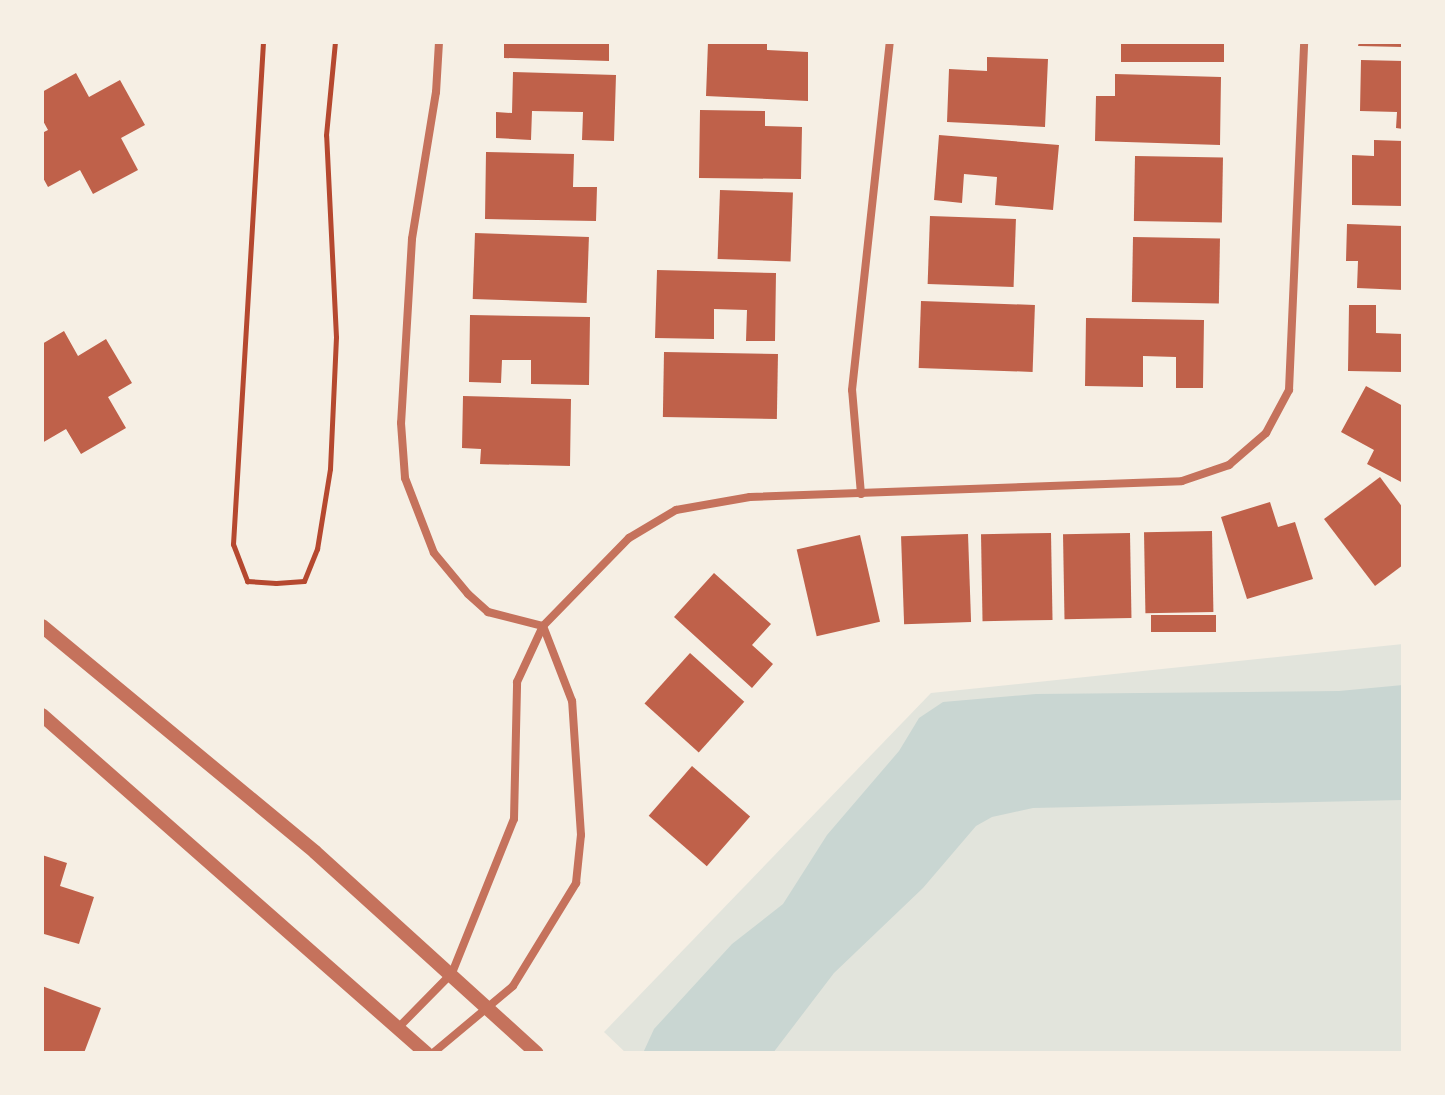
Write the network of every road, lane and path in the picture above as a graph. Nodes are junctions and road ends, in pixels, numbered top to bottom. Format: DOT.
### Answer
graph roads {
  1 [pos="263,42"];
  2 [pos="335,42"];
  3 [pos="439,42"];
  4 [pos="890,42"];
  5 [pos="1304,42"];
  6 [pos="861,494"];
  7 [pos="42,626"];
  8 [pos="543,626"];
  9 [pos="42,715"];
  10 [pos="452,973"];
  11 [pos="487,1010"];
  12 [pos="398,1028"];
  13 [pos="426,1053"];
  14 [pos="433,1053"];
  15 [pos="537,1053"];
  1 -- 2 [label="path"];
  3 -- 8 [label="street"];
  4 -- 6 [label="street"];
  5 -- 6 [label="street"];
  6 -- 8 [label="street"];
  7 -- 10 [label="street"];
  8 -- 10 [label="street"];
  8 -- 11 [label="street"];
  9 -- 12 [label="street"];
  10 -- 11 [label="street"];
  10 -- 12 [label="street"];
  11 -- 14 [label="street"];
  11 -- 15 [label="street"];
  12 -- 13 [label="street"];
}
